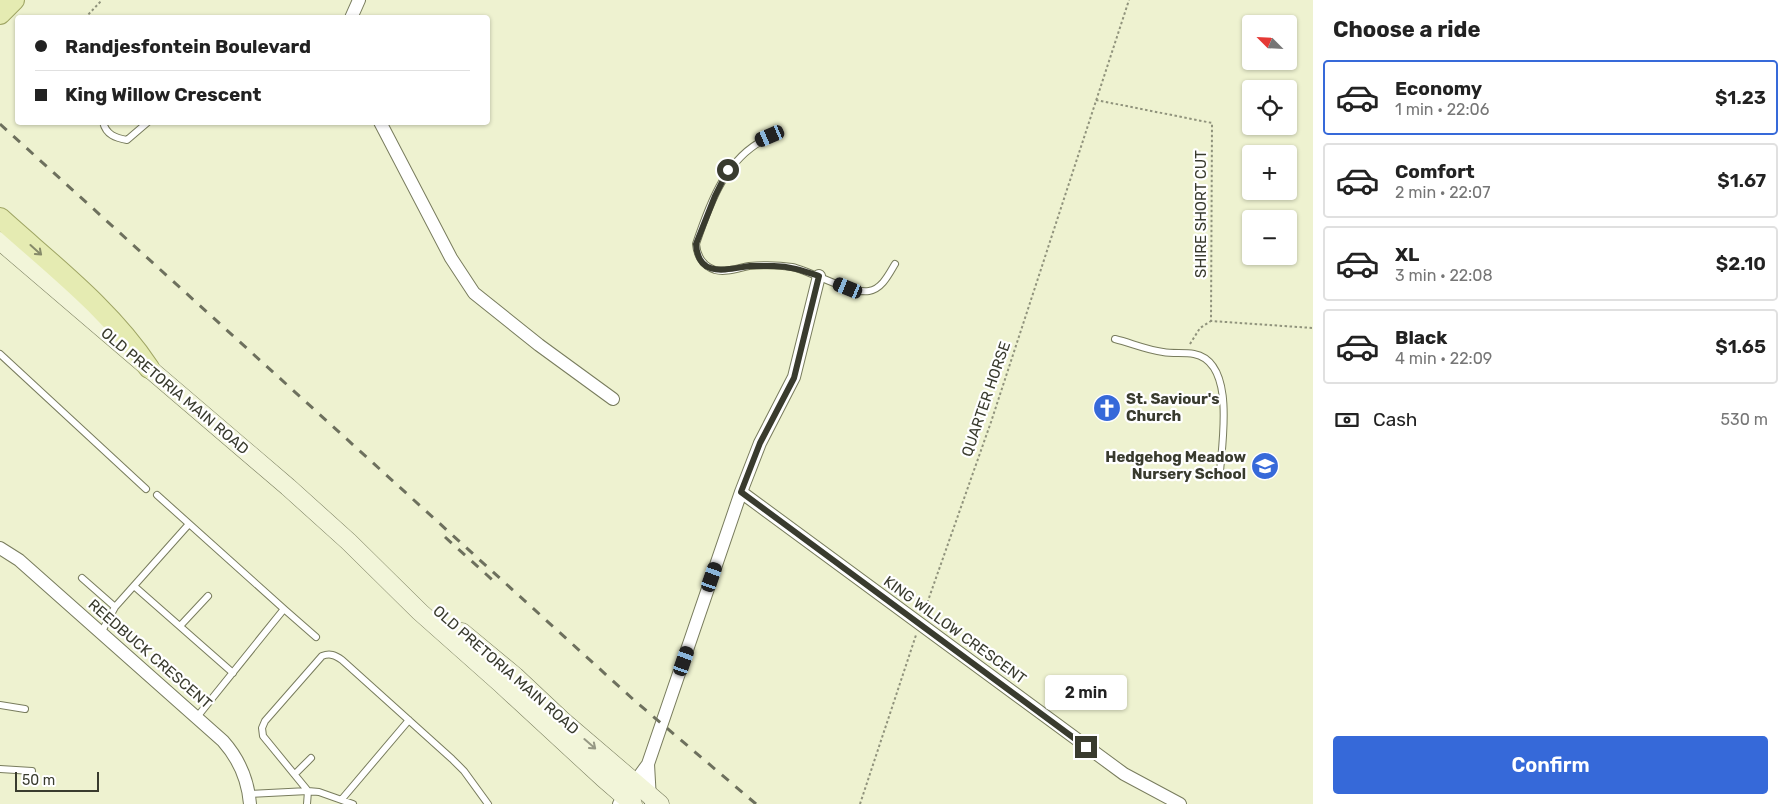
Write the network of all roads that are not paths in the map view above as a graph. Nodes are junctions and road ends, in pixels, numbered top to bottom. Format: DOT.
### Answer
graph roads {
  1 [pos="14,0"];
  2 [pos="359,0"];
  3 [pos="0,14"];
  4 [pos="352,15"];
  5 [pos="104,125"];
  6 [pos="144,125"];
  7 [pos="382,125"];
  8 [pos="770,136"];
  9 [pos="0,218"];
  10 [pos="0,240"];
  11 [pos="895,264"];
  12 [pos="819,276"];
  13 [pos="1115,339"];
  14 [pos="0,354"];
  15 [pos="149,368"];
  16 [pos="613,399"];
  17 [pos="1220,472"];
  18 [pos="146,489"];
  19 [pos="741,492"];
  20 [pos="157,495"];
  21 [pos="189,524"];
  22 [pos="0,548"];
  23 [pos="82,578"];
  24 [pos="134,586"];
  25 [pos="208,596"];
  26 [pos="115,607"];
  27 [pos="284,609"];
  28 [pos="180,626"];
  29 [pos="101,633"];
  30 [pos="316,637"];
  31 [pos="233,673"];
  32 [pos="0,705"];
  33 [pos="25,709"];
  34 [pos="197,717"];
  35 [pos="409,720"];
  36 [pos="311,758"];
  37 [pos="648,764"];
  38 [pos="0,769"];
  39 [pos="32,771"];
  40 [pos="295,774"];
  41 [pos="308,791"];
  42 [pos="627,797"];
  43 [pos="249,799"];
  44 [pos="342,799"];
  45 [pos="653,802"];
  46 [pos="307,804"];
  47 [pos="353,804"];
  48 [pos="488,804"];
  49 [pos="1180,804"];
  1 -- 3 [label="main road"];
  2 -- 4 [label="street"];
  5 -- 6 [label="lane"];
  7 -- 16 [label="street"];
  8 -- 12 [label="lane"];
  9 -- 15 [label="main road, one-way"];
  10 -- 15 [label="main road, OLD PRETORIA MAIN ROAD"];
  11 -- 12 [label="lane"];
  12 -- 19 [label="street"];
  13 -- 17 [label="lane"];
  14 -- 18 [label="lane"];
  15 -- 42 [label="main road, OLD PRETORIA MAIN ROAD"];
  19 -- 37 [label="street"];
  19 -- 49 [label="street, KING WILLOW CRESCENT"];
  20 -- 21 [label="lane"];
  21 -- 24 [label="lane"];
  21 -- 27 [label="lane"];
  22 -- 29 [label="street, REEDBUCK CRESCENT"];
  23 -- 26 [label="lane"];
  24 -- 26 [label="lane"];
  24 -- 28 [label="lane"];
  25 -- 28 [label="lane"];
  26 -- 29 [label="lane"];
  27 -- 30 [label="lane"];
  27 -- 31 [label="lane"];
  28 -- 31 [label="lane"];
  29 -- 34 [label="street, REEDBUCK CRESCENT"];
  31 -- 34 [label="lane"];
  32 -- 33 [label="lane"];
  34 -- 43 [label="street, REEDBUCK CRESCENT"];
  35 -- 40 [label="lane"];
  35 -- 44 [label="lane"];
  35 -- 48 [label="lane"];
  36 -- 40 [label="lane"];
  37 -- 42 [label="street"];
  37 -- 45 [label="street"];
  38 -- 39 [label="lane"];
  40 -- 41 [label="lane"];
  41 -- 43 [label="lane"];
  41 -- 44 [label="lane"];
  41 -- 46 [label="lane"];
  42 -- 45 [label="main road, OLD PRETORIA MAIN ROAD"];
  44 -- 47 [label="lane"];
}
